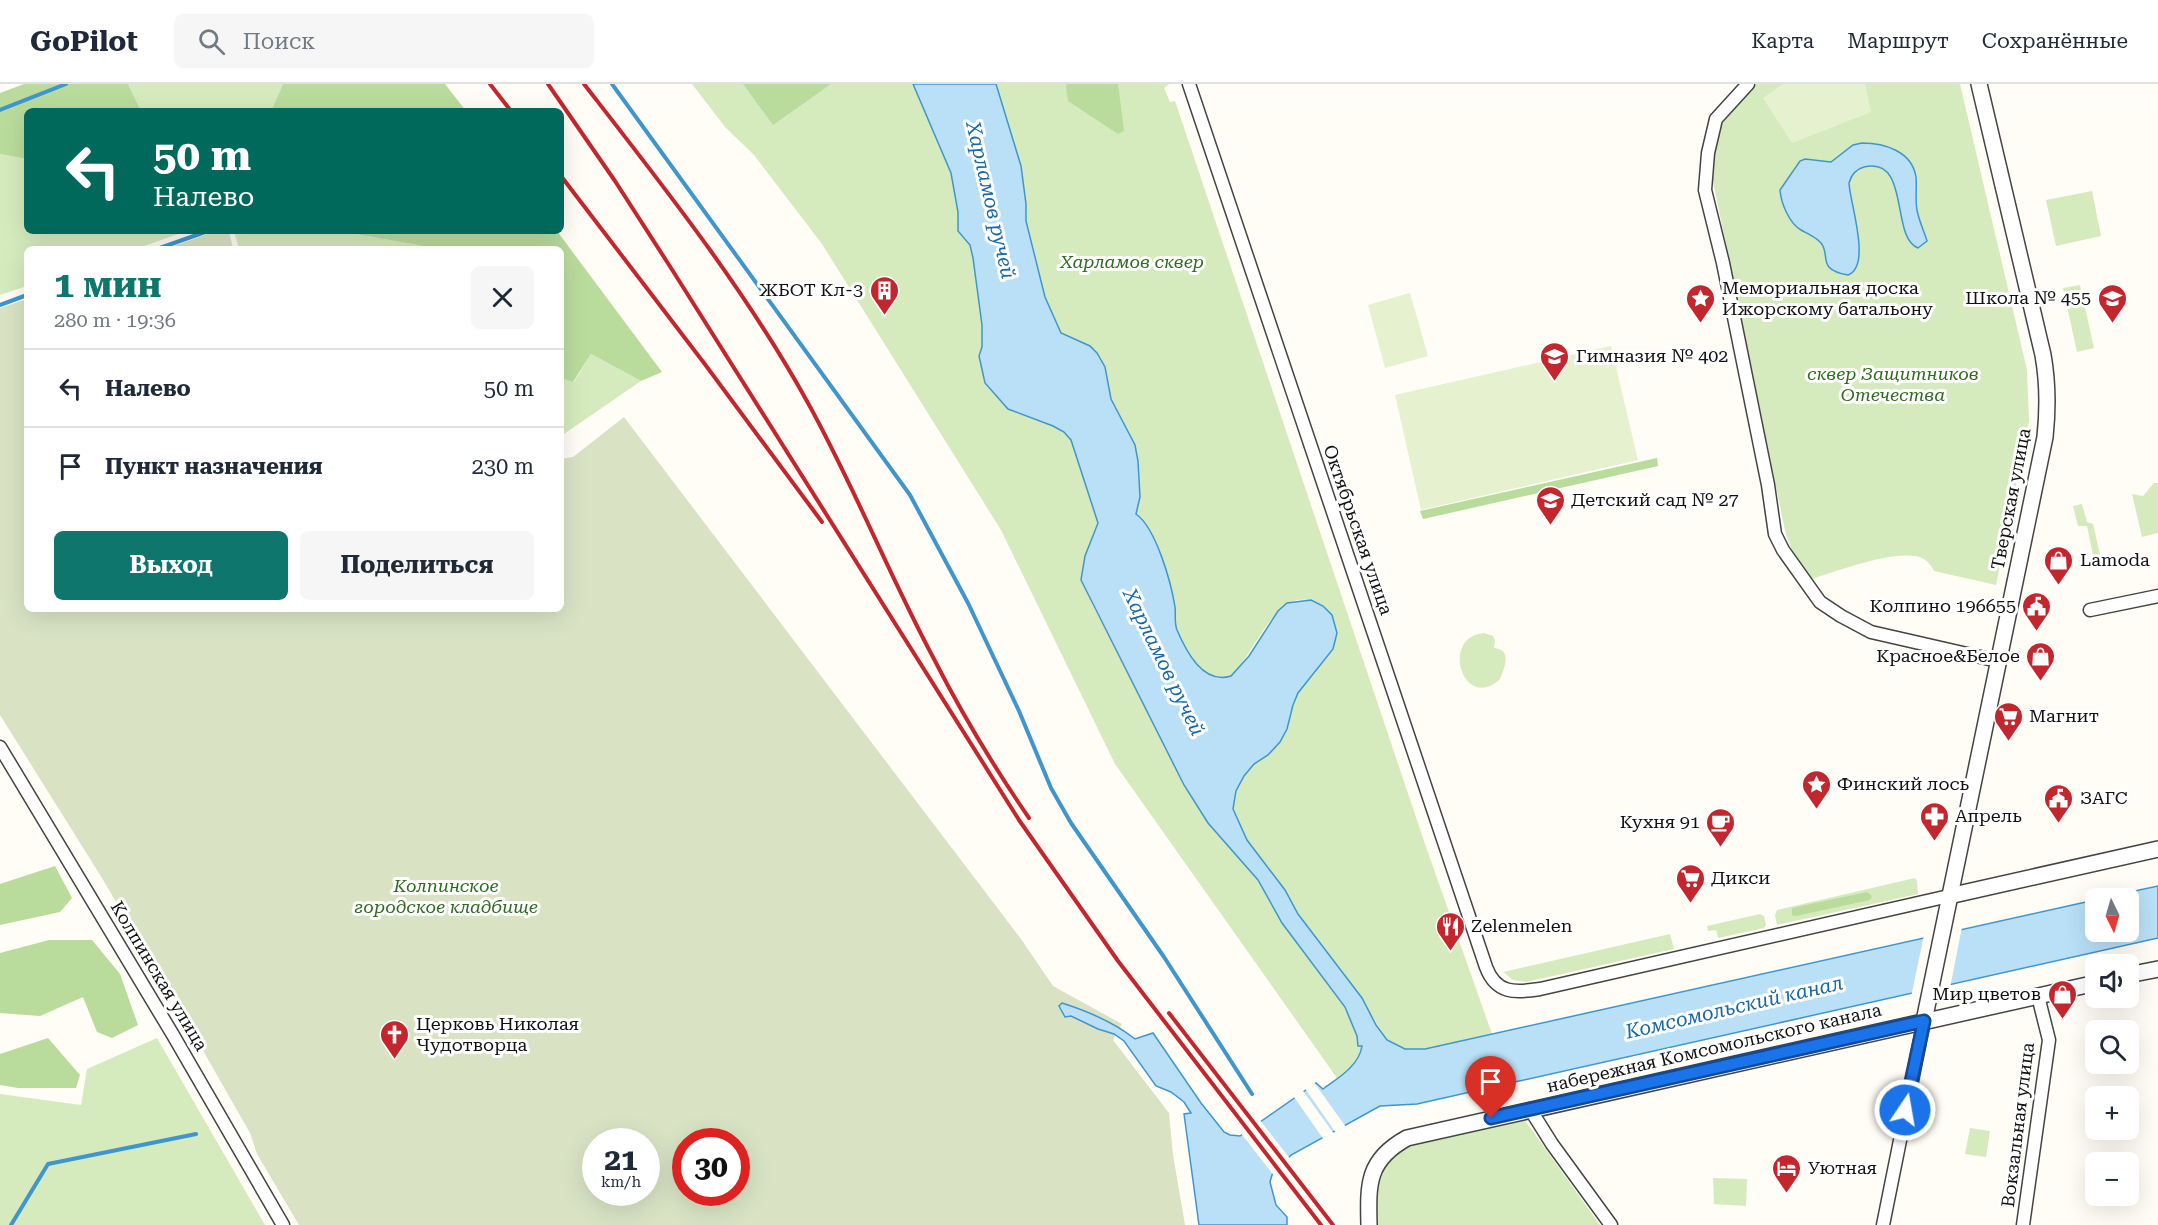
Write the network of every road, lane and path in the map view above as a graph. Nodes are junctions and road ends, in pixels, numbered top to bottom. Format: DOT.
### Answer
graph roads {
  1 [pos="1189,84"];
  2 [pos="1748,84"];
  3 [pos="1978,84"];
  4 [pos="2158,596"];
  5 [pos="2090,610"];
  6 [pos="1998,661"];
  7 [pos="0,747"];
  8 [pos="2158,849"];
  9 [pos="1949,896"];
  10 [pos="2158,969"];
  11 [pos="2139,973"];
  12 [pos="2085,985"];
  13 [pos="2038,996"];
  14 [pos="1924,1021"];
  15 [pos="1530,1109"];
  16 [pos="283,1225"];
  17 [pos="1369,1225"];
  18 [pos="1611,1225"];
  19 [pos="1882,1225"];
  20 [pos="2023,1225"];
  1 -- 9 [label="street, Октябрьская улица"];
  2 -- 6 [label="street"];
  3 -- 6 [label="street, Тверская улица"];
  4 -- 5 [label="street"];
  6 -- 9 [label="street, Тверская улица"];
  7 -- 16 [label="street, Колпинская улица"];
  8 -- 9 [label="street"];
  9 -- 14 [label="street, Тверская улица"];
  10 -- 11 [label="street"];
  12 -- 13 [label="street, набережная Комсомольского канала"];
  13 -- 14 [label="street, набережная Комсомольского канала"];
  13 -- 20 [label="street, Вокзальная улица"];
  14 -- 15 [label="street, набережная Комсомольского канала"];
  14 -- 19 [label="street"];
  15 -- 17 [label="street, набережная Комсомольского канала"];
  15 -- 18 [label="street"];
}
